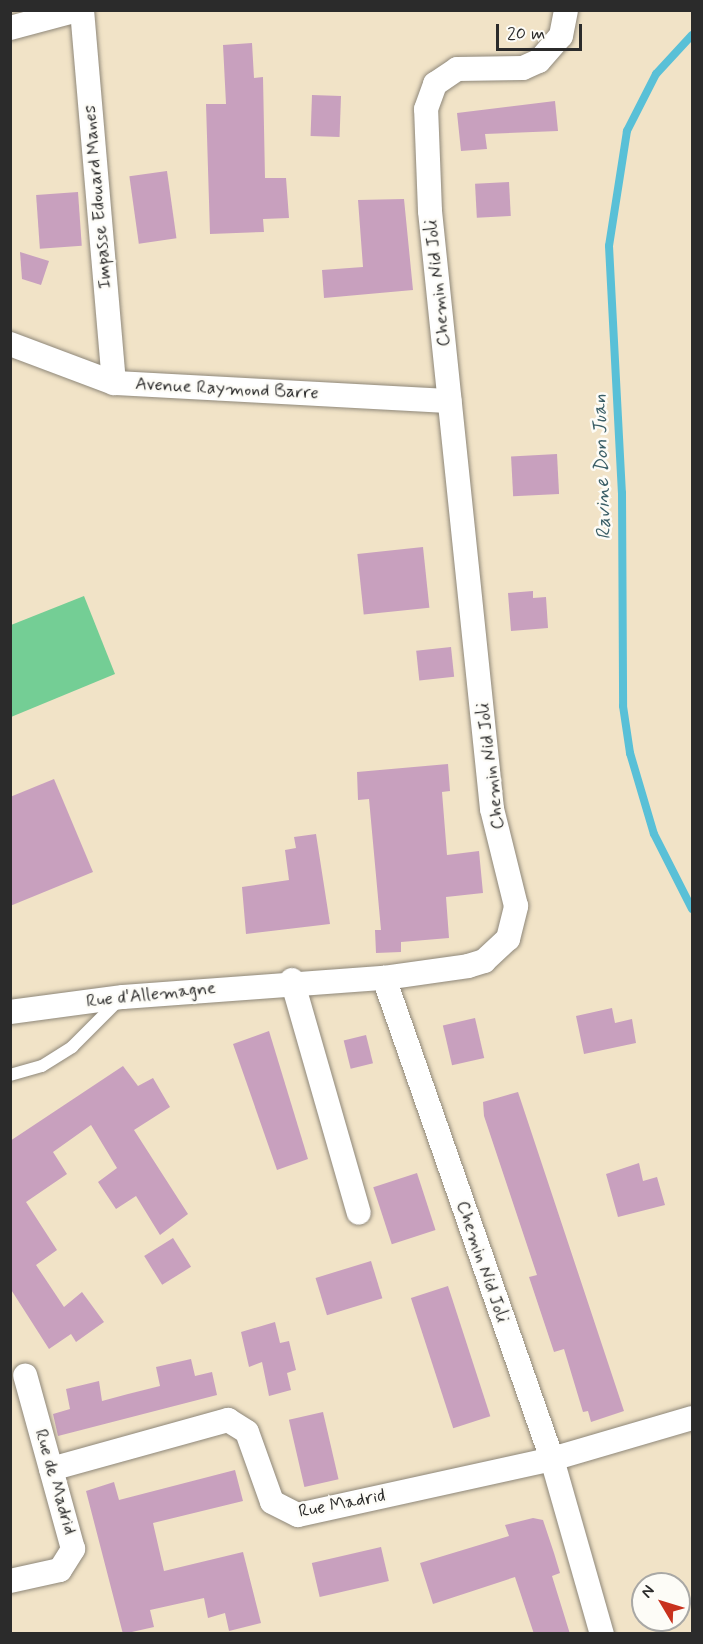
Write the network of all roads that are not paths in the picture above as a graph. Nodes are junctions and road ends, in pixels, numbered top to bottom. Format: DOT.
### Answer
graph roads {
  1 [pos="77,10"];
  2 [pos="82,10"];
  3 [pos="566,10"];
  4 [pos="10,28"];
  5 [pos="10,344"];
  6 [pos="114,383"];
  7 [pos="450,401"];
  8 [pos="384,978"];
  9 [pos="292,980"];
  10 [pos="123,997"];
  11 [pos="10,1012"];
  12 [pos="10,1075"];
  13 [pos="358,1213"];
  14 [pos="25,1375"];
  15 [pos="693,1418"];
  16 [pos="552,1459"];
  17 [pos="51,1469"];
  18 [pos="10,1581"];
  19 [pos="602,1634"];
  1 -- 4 [label="street"];
  2 -- 6 [label="street, Impasse Edouard Manes"];
  3 -- 7 [label="street, Chemin Nid Joli"];
  5 -- 6 [label="street, Avenue Raymond Barre"];
  6 -- 7 [label="street, Avenue Raymond Barre"];
  7 -- 8 [label="street, Chemin Nid Joli"];
  8 -- 9 [label="street, Rue d'Allemagne"];
  8 -- 16 [label="street, Chemin Nid Joli"];
  9 -- 10 [label="street, Rue d'Allemagne"];
  9 -- 13 [label="street"];
  10 -- 11 [label="street, Rue d'Allemagne"];
  10 -- 12 [label="lane"];
  14 -- 17 [label="street, Rue de Madrid"];
  15 -- 16 [label="street, Rue Madrid"];
  16 -- 17 [label="street, Rue Madrid"];
  16 -- 19 [label="street, Chemin Nid Joli"];
  17 -- 18 [label="street, Rue de Madrid"];
}
